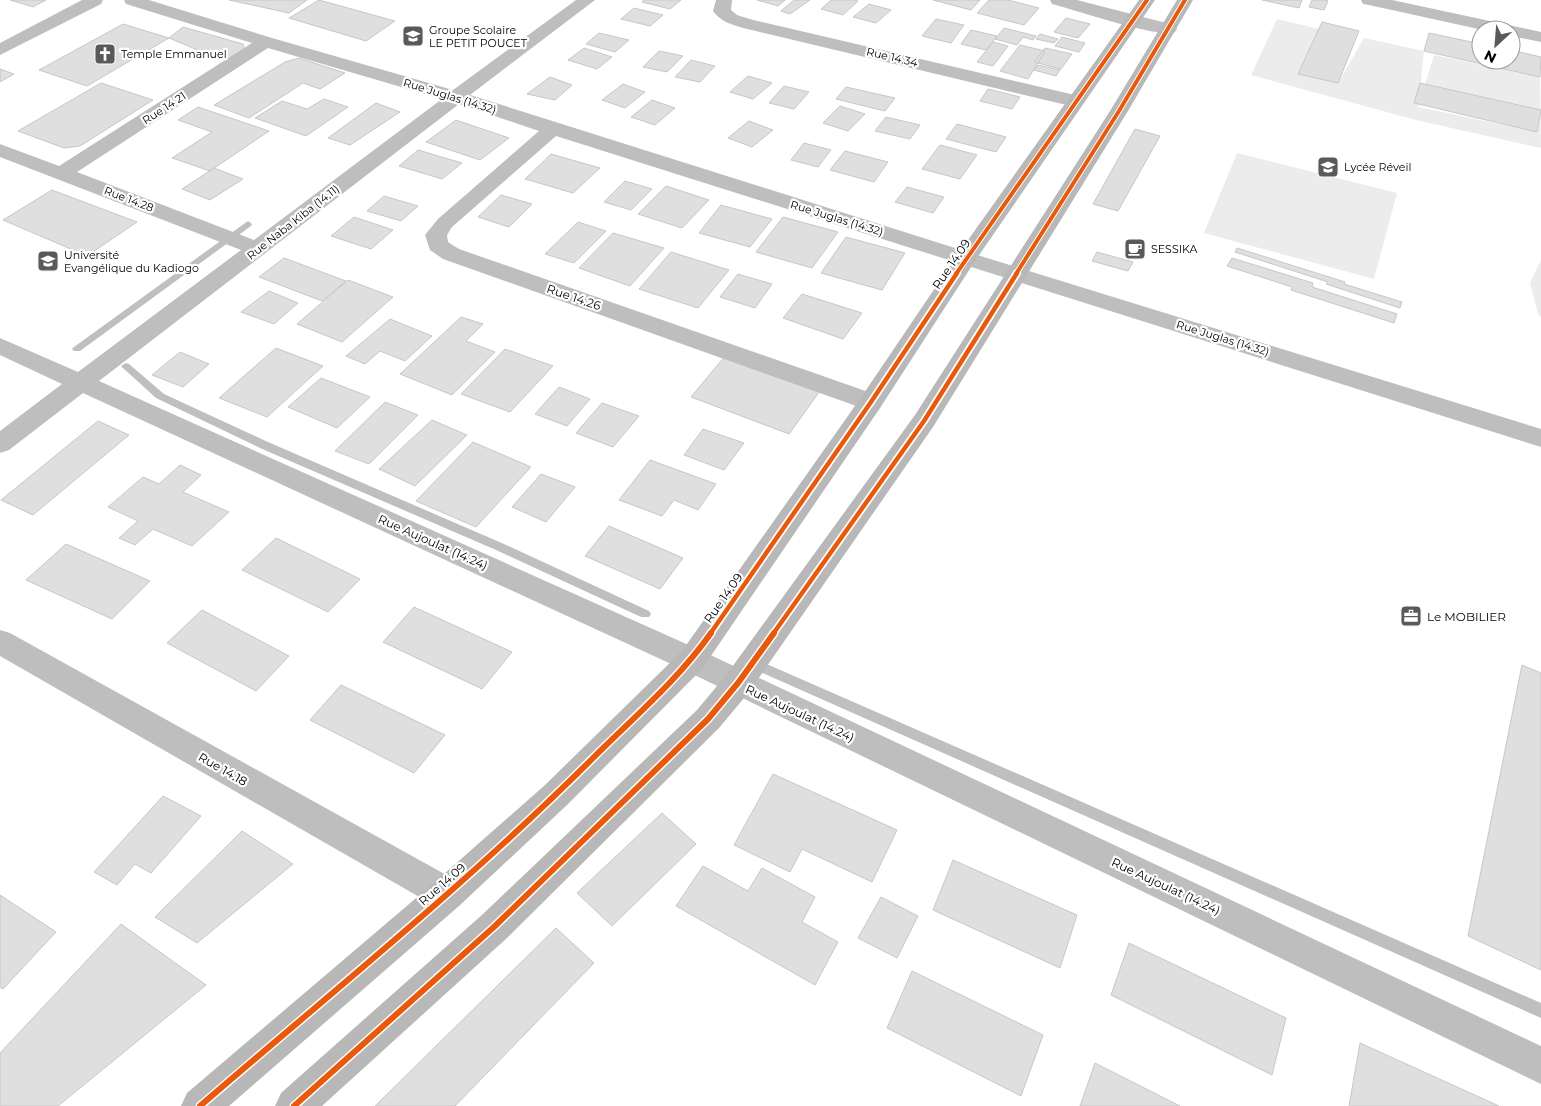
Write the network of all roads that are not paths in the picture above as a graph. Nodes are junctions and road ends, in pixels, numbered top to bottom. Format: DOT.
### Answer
graph roads {
  1 [pos="95,0"];
  2 [pos="132,0"];
  3 [pos="587,0"];
  4 [pos="724,0"];
  5 [pos="1058,0"];
  6 [pos="1147,0"];
  7 [pos="1185,0"];
  8 [pos="1369,0"];
  9 [pos="1453,0"];
  10 [pos="1447,17"];
  11 [pos="1132,21"];
  12 [pos="1471,22"];
  13 [pos="1168,29"];
  14 [pos="1521,33"];
  15 [pos="1541,37"];
  16 [pos="266,42"];
  17 [pos="0,50"];
  18 [pos="456,96"];
  19 [pos="1075,101"];
  20 [pos="553,129"];
  21 [pos="0,150"];
  22 [pos="62,173"];
  23 [pos="258,249"];
  24 [pos="966,259"];
  25 [pos="1016,273"];
  26 [pos="0,346"];
  27 [pos="82,383"];
  28 [pos="871,402"];
  29 [pos="1541,438"];
  30 [pos="0,444"];
  31 [pos="0,642"];
  32 [pos="692,660"];
  33 [pos="738,683"];
  34 [pos="446,894"];
  35 [pos="1541,1064"];
  36 [pos="200,1106"];
  37 [pos="294,1106"];
  1 -- 17 [label="street"];
  2 -- 16 [label="street, Rue Juglas (14.32)"];
  3 -- 18 [label="street, Rue Naba Kiba (14.11)"];
  4 -- 19 [label="street, Rue 14.34"];
  5 -- 11 [label="street"];
  6 -- 11 [label="street, Rue 14.09"];
  7 -- 13 [label="street"];
  8 -- 10 [label="street"];
  9 -- 10 [label="street"];
  10 -- 12 [label="street"];
  11 -- 13 [label="street"];
  11 -- 19 [label="street, Rue 14.09"];
  13 -- 25 [label="street"];
  14 -- 15 [label="street"];
  16 -- 18 [label="street, Rue Juglas (14.32)"];
  16 -- 22 [label="street, Rue 14 21"];
  18 -- 20 [label="street, Rue Juglas (14.32)"];
  18 -- 23 [label="street, Rue Naba Kiba (14.11)"];
  19 -- 24 [label="street, Rue 14.09"];
  20 -- 24 [label="street, Rue Juglas (14.32)"];
  20 -- 28 [label="street, Rue 14.26"];
  21 -- 22 [label="street, Rue 14.28"];
  22 -- 23 [label="street, Rue 14.28"];
  23 -- 27 [label="street, Rue Naba Kiba (14.11)"];
  24 -- 25 [label="street, Rue Juglas (14.32)"];
  24 -- 28 [label="street, Rue 14.09"];
  25 -- 29 [label="street, Rue Juglas (14.32)"];
  25 -- 33 [label="street"];
  26 -- 27 [label="street, Rue Aujoulat (14.24)"];
  27 -- 30 [label="street, Rue Naba Kiba (14.11)"];
  27 -- 32 [label="street, Rue Aujoulat (14.24)"];
  28 -- 32 [label="street, Rue 14.09"];
  31 -- 34 [label="street, Rue 14.18"];
  32 -- 33 [label="street, Rue Aujoulat (14.24)"];
  32 -- 34 [label="street, Rue 14.09"];
  33 -- 35 [label="street, Rue Aujoulat (14.24)"];
  33 -- 37 [label="street"];
  34 -- 36 [label="street, Rue 14.09"];
}
